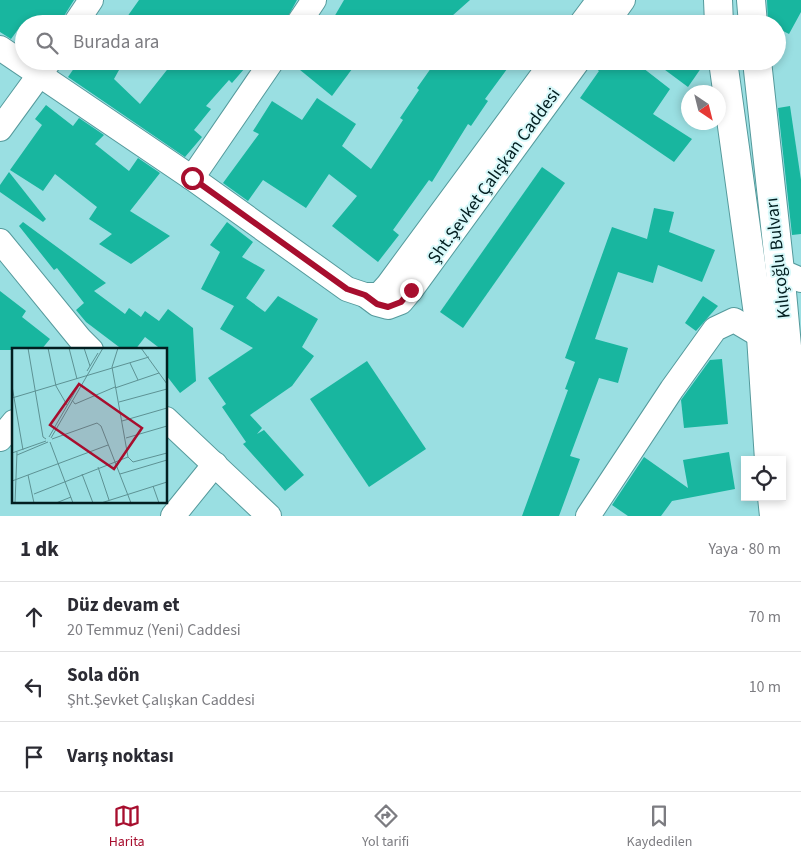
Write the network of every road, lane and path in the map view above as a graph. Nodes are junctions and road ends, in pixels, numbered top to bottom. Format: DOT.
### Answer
graph roads {
  1 [pos="91,0"];
  2 [pos="314,0"];
  3 [pos="598,0"];
  4 [pos="623,0"];
  5 [pos="718,0"];
  6 [pos="751,0"];
  7 [pos="81,15"];
  8 [pos="304,15"];
  9 [pos="587,15"];
  10 [pos="612,15"];
  11 [pos="719,15"];
  12 [pos="752,15"];
  13 [pos="0,48"];
  14 [pos="15,55"];
  15 [pos="44,70"];
  16 [pos="48,70"];
  17 [pos="266,70"];
  18 [pos="546,70"];
  19 [pos="571,70"];
  20 [pos="724,70"];
  21 [pos="758,70"];
  22 [pos="0,129"];
  23 [pos="192,178"];
  24 [pos="0,241"];
  25 [pos="791,276"];
  26 [pos="365,295"];
  27 [pos="761,336"];
  28 [pos="81,346"];
  29 [pos="168,421"];
  30 [pos="12,424"];
  31 [pos="0,439"];
  32 [pos="769,456"];
  33 [pos="215,464"];
  34 [pos="772,501"];
  35 [pos="173,516"];
  36 [pos="269,516"];
  37 [pos="588,516"];
  38 [pos="774,516"];
  39 [pos="795,516"];
  1 -- 7 [label="street"];
  2 -- 8 [label="street"];
  3 -- 9 [label="street"];
  4 -- 10 [label="street"];
  5 -- 11 [label="street"];
  6 -- 12 [label="street"];
  13 -- 14 [label="street"];
  15 -- 22 [label="street"];
  16 -- 23 [label="street"];
  17 -- 23 [label="street"];
  18 -- 26 [label="street, Şht.Şevket Çalışkan Caddesi"];
  19 -- 26 [label="street, Şht.Şevket Çalışkan Caddesi"];
  20 -- 27 [label="street, Kılıçoğlu Bulvarı"];
  21 -- 25 [label="street, Kılıçoğlu Bulvarı"];
  23 -- 26 [label="street"];
  24 -- 28 [label="street"];
  25 -- 39 [label="street, Kılıçoğlu Bulvarı"];
  27 -- 32 [label="street, Kılıçoğlu Bulvarı"];
  27 -- 37 [label="street"];
  29 -- 33 [label="street"];
  30 -- 31 [label="street"];
  33 -- 35 [label="street"];
  33 -- 36 [label="street"];
  34 -- 38 [label="street"];
}
